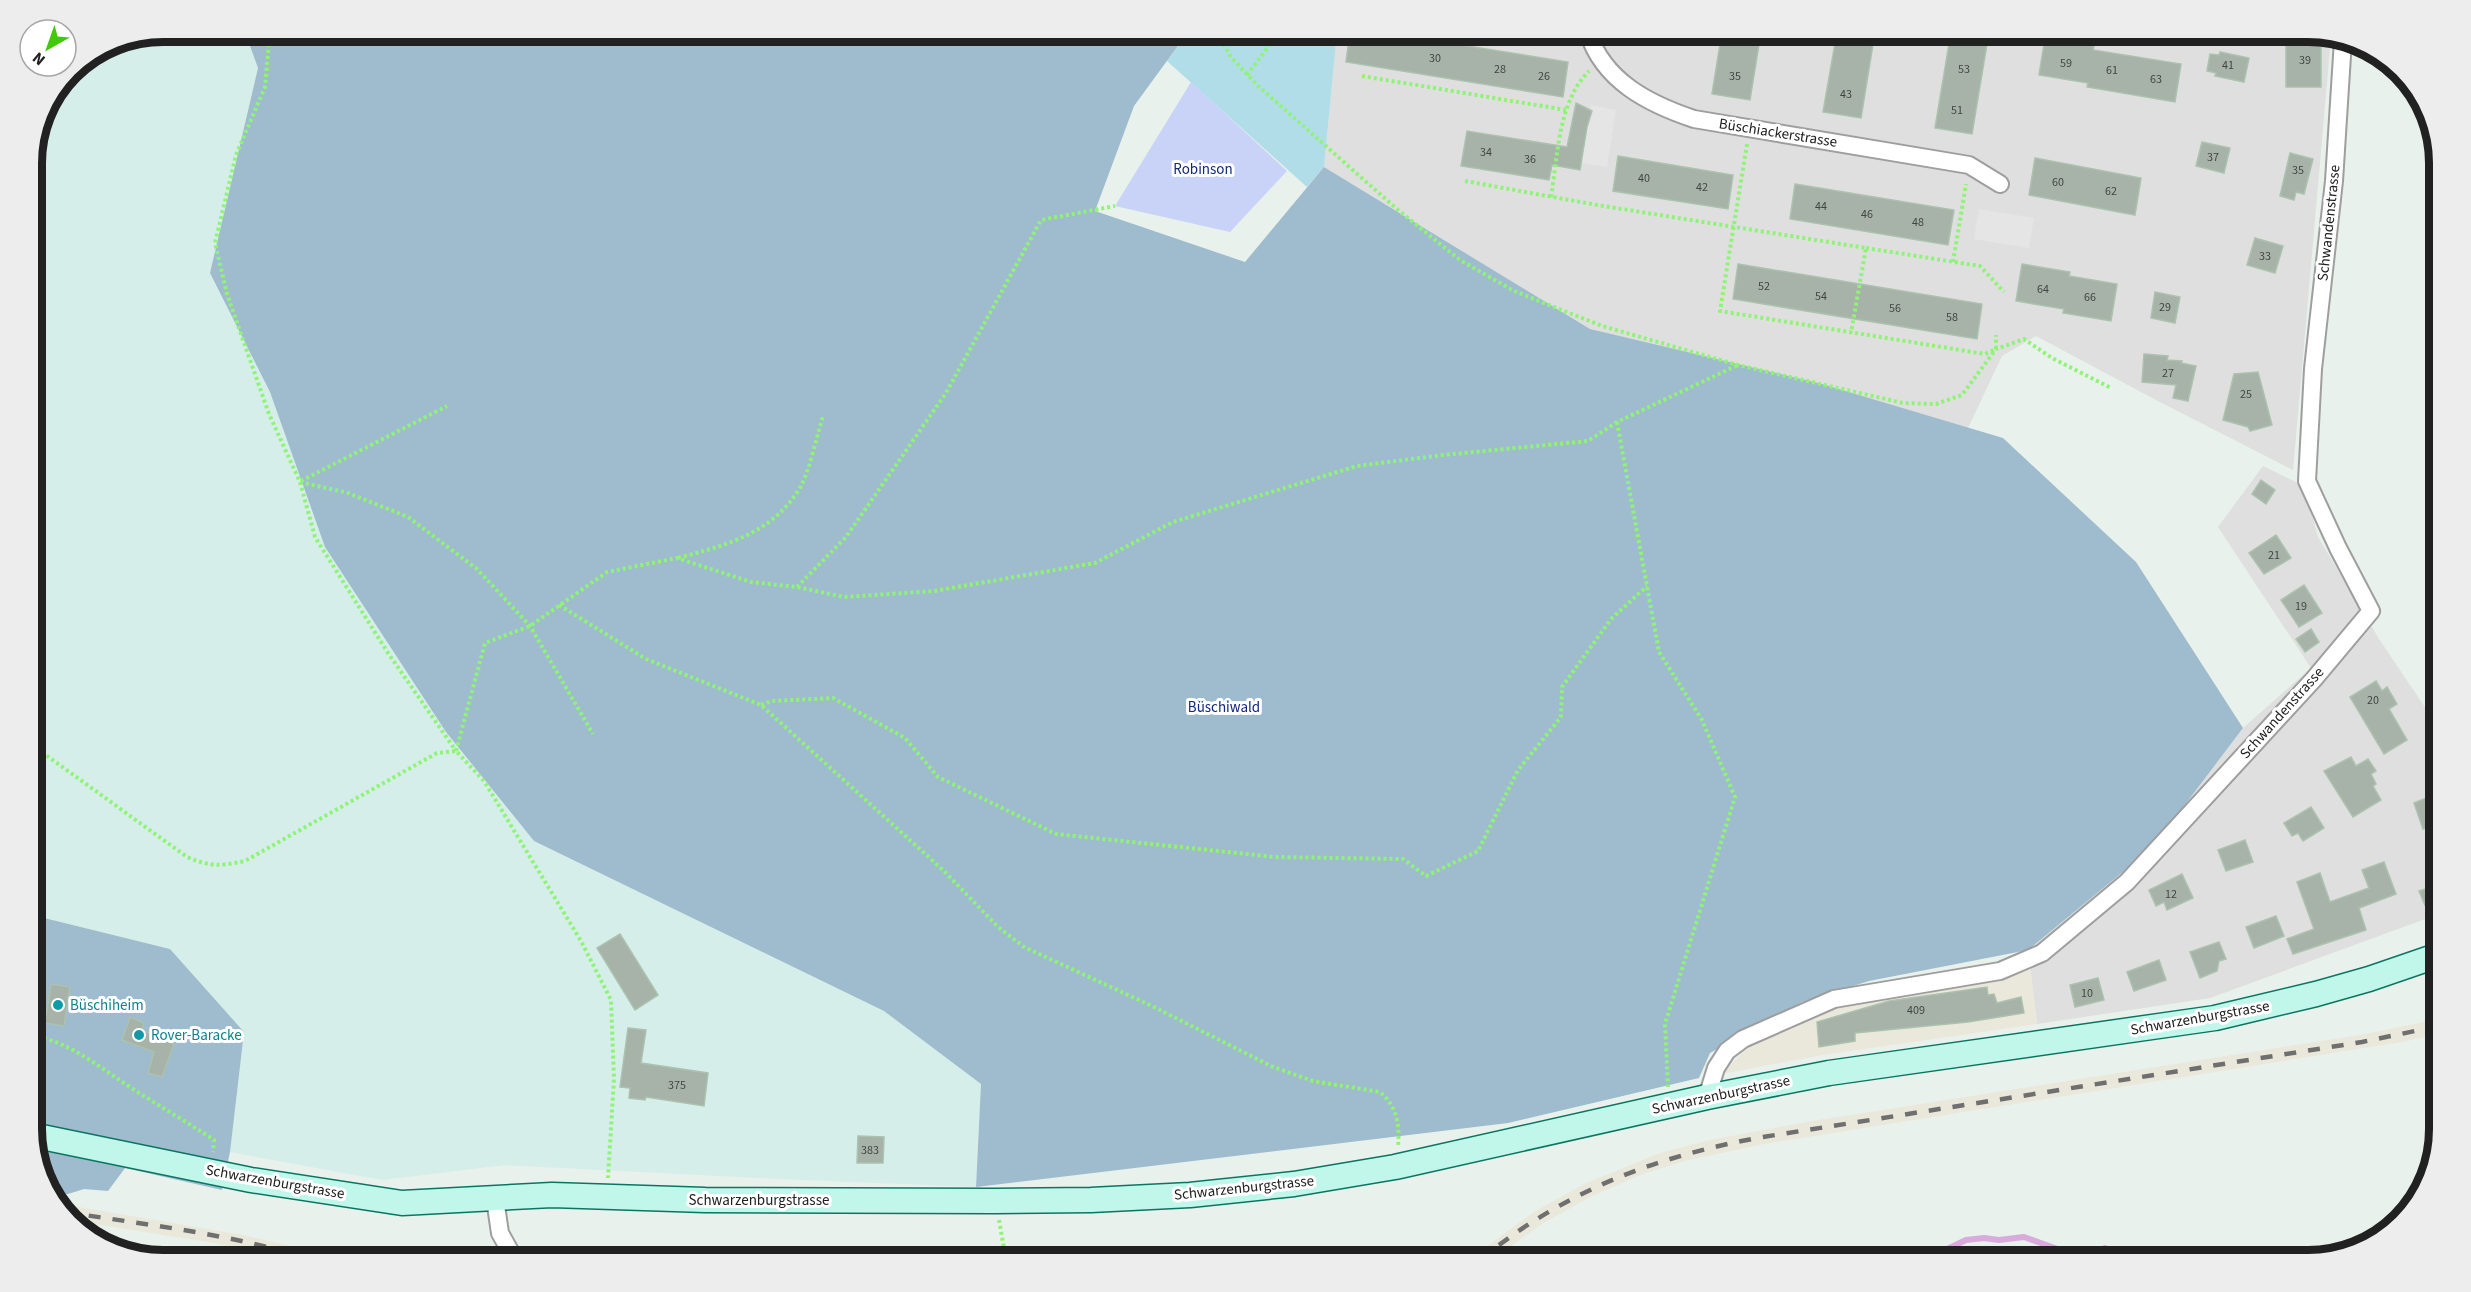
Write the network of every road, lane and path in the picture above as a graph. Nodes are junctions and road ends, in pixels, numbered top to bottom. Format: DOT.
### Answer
graph roads {
  1 [pos="269,42"];
  2 [pos="1223,42"];
  3 [pos="1272,42"];
  4 [pos="1593,42"];
  5 [pos="2343,47"];
  6 [pos="1591,68"];
  7 [pos="1247,75"];
  8 [pos="1362,76"];
  9 [pos="1566,110"];
  10 [pos="1750,128"];
  11 [pos="1969,165"];
  12 [pos="1465,181"];
  13 [pos="2000,184"];
  14 [pos="1551,197"];
  15 [pos="1115,207"];
  16 [pos="1732,226"];
  17 [pos="1866,248"];
  18 [pos="1953,262"];
  19 [pos="2004,292"];
  20 [pos="1851,333"];
  21 [pos="1996,335"];
  22 [pos="1996,349"];
  23 [pos="1738,365"];
  24 [pos="2111,388"];
  25 [pos="447,406"];
  26 [pos="823,416"];
  27 [pos="1617,422"];
  28 [pos="300,482"];
  29 [pos="677,558"];
  30 [pos="1647,586"];
  31 [pos="797,587"];
  32 [pos="559,605"];
  33 [pos="530,626"];
  34 [pos="761,705"];
  35 [pos="593,734"];
  36 [pos="456,751"];
  37 [pos="42,752"];
  38 [pos="2429,958"];
  39 [pos="42,1038"];
  40 [pos="1707,1097"];
  41 [pos="1669,1105"];
  42 [pos="42,1137"];
  43 [pos="214,1143"];
  44 [pos="1395,1167"];
  45 [pos="607,1197"];
  46 [pos="495,1199"];
  47 [pos="996,1201"];
  48 [pos="509,1250"];
  49 [pos="1004,1250"];
  1 -- 28 [label="path"];
  2 -- 7 [label="path"];
  3 -- 7 [label="path"];
  4 -- 10 [label="street, Büschiackerstrasse"];
  5 -- 40 [label="street, Schwandenstrasse"];
  6 -- 9 [label="path"];
  7 -- 23 [label="path"];
  8 -- 9 [label="path"];
  9 -- 14 [label="path"];
  10 -- 11 [label="street, Büschiackerstrasse"];
  10 -- 16 [label="path"];
  11 -- 13 [label="street, Büschiackerstrasse"];
  11 -- 18 [label="path"];
  12 -- 14 [label="path"];
  14 -- 16 [label="path"];
  15 -- 31 [label="path"];
  16 -- 17 [label="path"];
  16 -- 20 [label="path"];
  17 -- 18 [label="path"];
  17 -- 20 [label="path"];
  18 -- 19 [label="path"];
  20 -- 22 [label="path"];
  21 -- 22 [label="path"];
  22 -- 23 [label="path"];
  22 -- 24 [label="path"];
  23 -- 27 [label="path"];
  25 -- 28 [label="path"];
  26 -- 29 [label="path"];
  27 -- 30 [label="path"];
  27 -- 31 [label="path"];
  28 -- 33 [label="path"];
  28 -- 36 [label="path"];
  29 -- 31 [label="path"];
  29 -- 32 [label="path"];
  30 -- 34 [label="path"];
  30 -- 41 [label="path"];
  32 -- 33 [label="path"];
  32 -- 34 [label="path"];
  33 -- 35 [label="path"];
  33 -- 36 [label="path"];
  34 -- 44 [label="path"];
  36 -- 37 [label="path"];
  36 -- 45 [label="path"];
  38 -- 40 [label="main road, Schwarzenburgstrasse"];
  39 -- 43 [label="path"];
  40 -- 41 [label="main road, Schwarzenburgstrasse"];
  41 -- 44 [label="main road, Schwarzenburgstrasse"];
  42 -- 46 [label="main road, Schwarzenburgstrasse"];
  44 -- 47 [label="main road, Schwarzenburgstrasse"];
  45 -- 46 [label="main road, Schwarzenburgstrasse"];
  45 -- 47 [label="main road, Schwarzenburgstrasse"];
  46 -- 48 [label="street"];
  47 -- 49 [label="path"];
}
